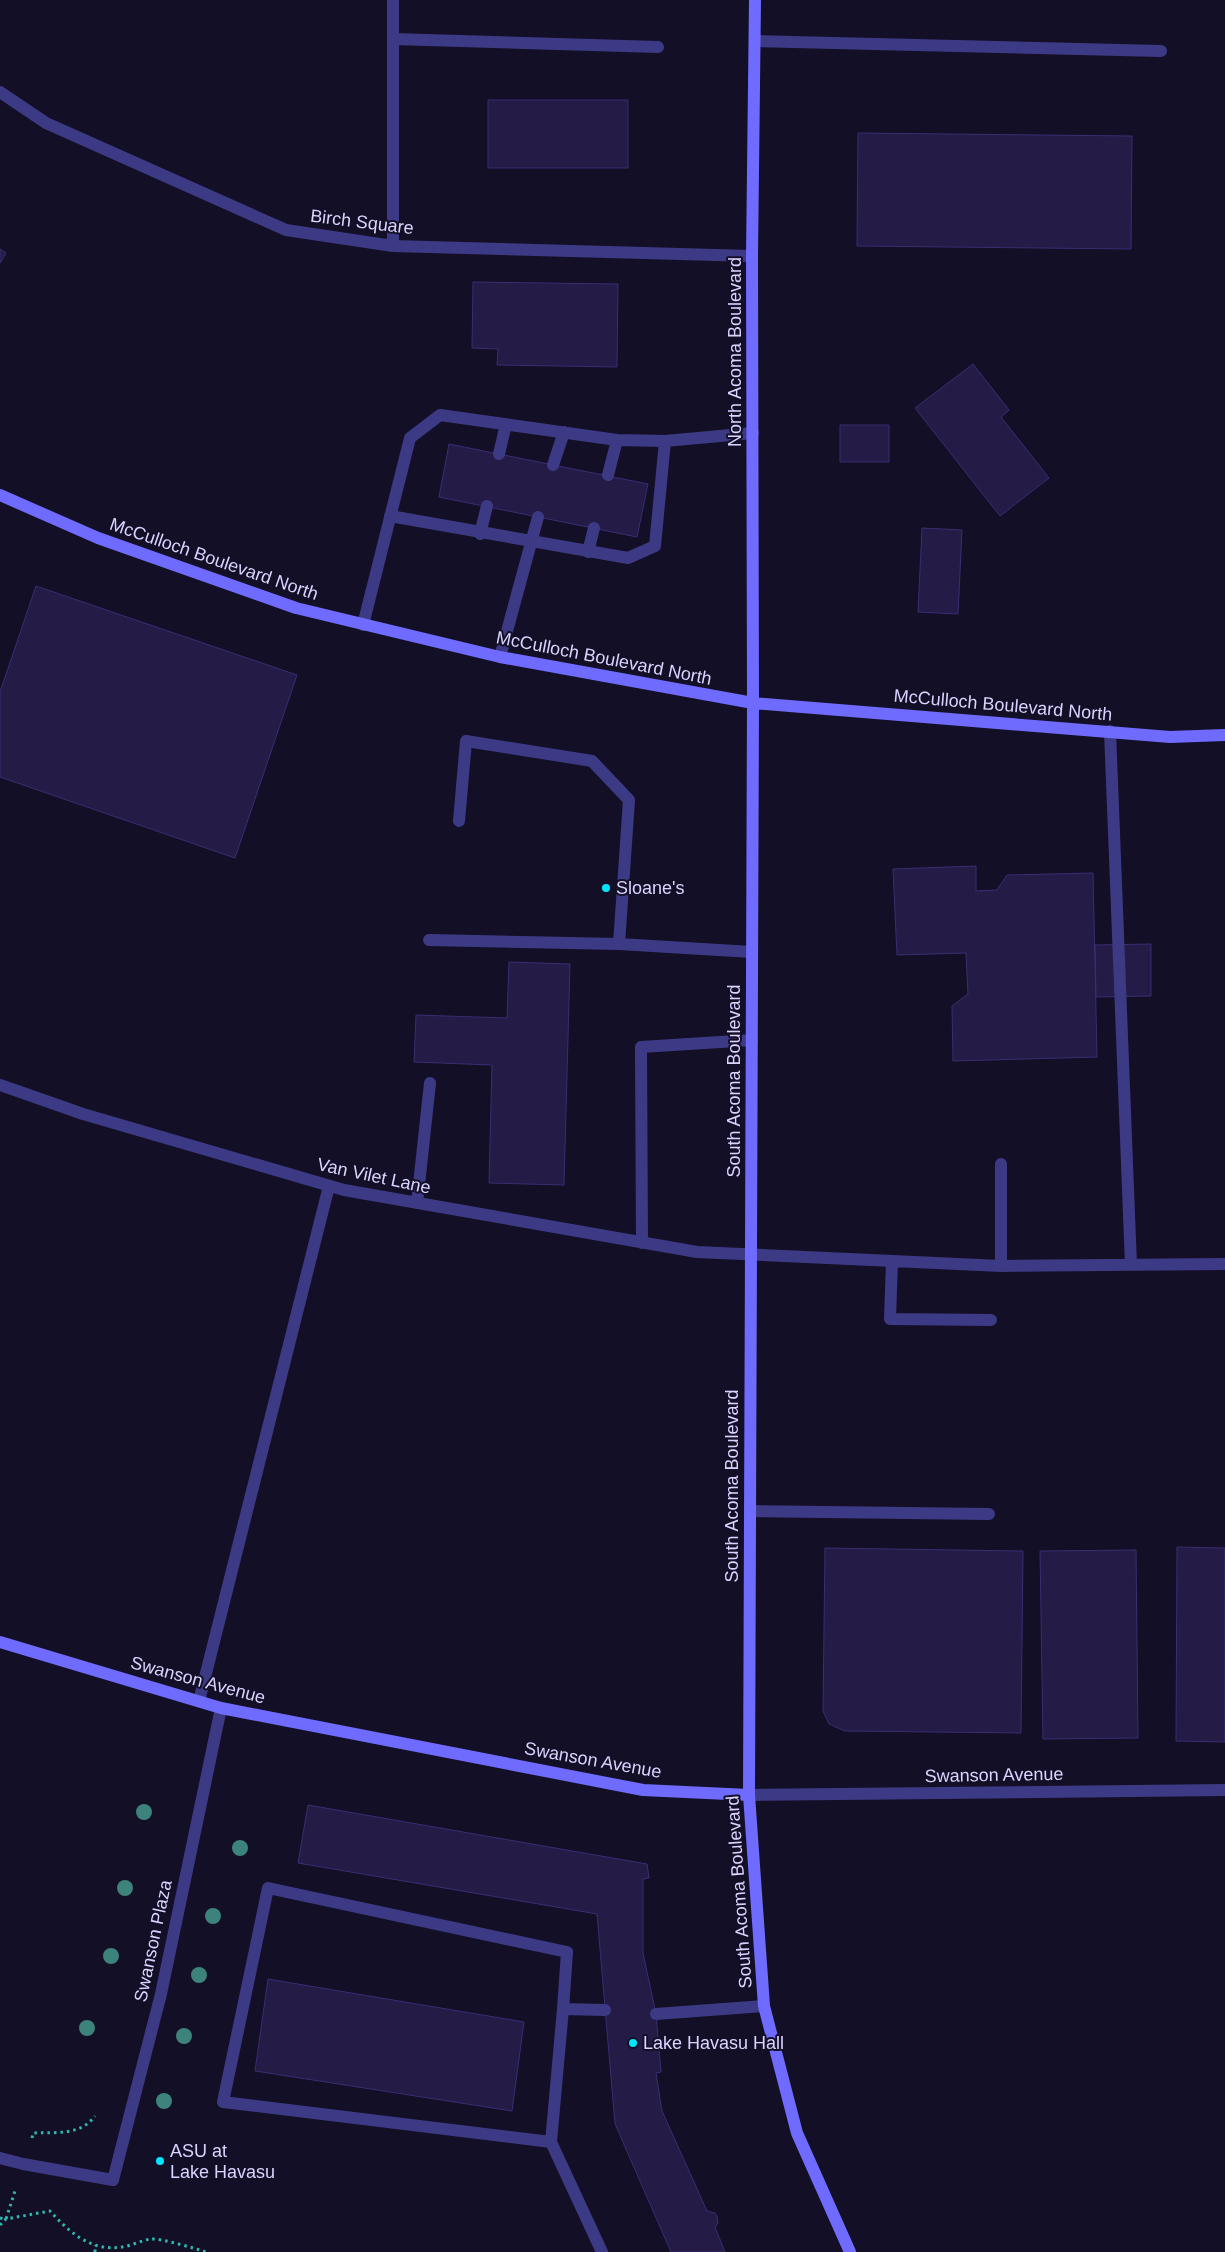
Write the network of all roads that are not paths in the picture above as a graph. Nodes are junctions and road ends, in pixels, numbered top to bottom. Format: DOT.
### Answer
graph roads {
  1 [pos="393,0"];
  2 [pos="755,0"];
  3 [pos="393,39"];
  4 [pos="755,41"];
  5 [pos="658,47"];
  6 [pos="1161,52"];
  7 [pos="0,92"];
  8 [pos="393,246"];
  9 [pos="752,256"];
  10 [pos="506,424"];
  11 [pos="564,432"];
  12 [pos="753,433"];
  13 [pos="617,440"];
  14 [pos="665,442"];
  15 [pos="499,454"];
  16 [pos="553,465"];
  17 [pos="608,476"];
  18 [pos="0,496"];
  19 [pos="487,506"];
  20 [pos="390,516"];
  21 [pos="538,517"];
  22 [pos="594,528"];
  23 [pos="480,534"];
  24 [pos="530,542"];
  25 [pos="588,552"];
  26 [pos="363,625"];
  27 [pos="500,657"];
  28 [pos="753,703"];
  29 [pos="1110,732"];
  30 [pos="1225,735"];
  31 [pos="459,821"];
  32 [pos="429,940"];
  33 [pos="619,944"];
  34 [pos="752,952"];
  35 [pos="752,1040"];
  36 [pos="430,1083"];
  37 [pos="0,1085"];
  38 [pos="1001,1164"];
  39 [pos="329,1186"];
  40 [pos="417,1204"];
  41 [pos="642,1243"];
  42 [pos="751,1255"];
  43 [pos="892,1261"];
  44 [pos="1225,1264"];
  45 [pos="1131,1265"];
  46 [pos="1001,1266"];
  47 [pos="991,1320"];
  48 [pos="750,1511"];
  49 [pos="989,1514"];
  50 [pos="0,1642"];
  51 [pos="199,1701"];
  52 [pos="221,1708"];
  53 [pos="1225,1790"];
  54 [pos="749,1795"];
  55 [pos="764,2006"];
  56 [pos="563,2009"];
  57 [pos="605,2010"];
  58 [pos="656,2014"];
  59 [pos="551,2142"];
  60 [pos="0,2158"];
  61 [pos="602,2252"];
  62 [pos="850,2252"];
  1 -- 3 [label="street"];
  2 -- 4 [label="main road, North Acoma Boulevard"];
  3 -- 5 [label="street"];
  3 -- 8 [label="street"];
  4 -- 6 [label="street"];
  4 -- 9 [label="main road, North Acoma Boulevard"];
  7 -- 8 [label="street, Birch Square"];
  8 -- 9 [label="street, Birch Square"];
  9 -- 12 [label="main road, North Acoma Boulevard"];
  10 -- 11 [label="street"];
  10 -- 15 [label="street"];
  10 -- 20 [label="street"];
  11 -- 13 [label="street"];
  11 -- 16 [label="street"];
  12 -- 14 [label="street"];
  12 -- 28 [label="main road, North Acoma Boulevard"];
  13 -- 14 [label="street"];
  13 -- 17 [label="street"];
  14 -- 25 [label="street"];
  18 -- 26 [label="main road, McCulloch Boulevard North"];
  19 -- 23 [label="street"];
  20 -- 23 [label="street"];
  20 -- 26 [label="street"];
  21 -- 24 [label="street"];
  22 -- 25 [label="street"];
  23 -- 24 [label="street"];
  24 -- 25 [label="street"];
  24 -- 27 [label="street"];
  26 -- 27 [label="main road, McCulloch Boulevard North"];
  27 -- 28 [label="main road, McCulloch Boulevard North"];
  28 -- 29 [label="main road, McCulloch Boulevard North"];
  28 -- 34 [label="main road, South Acoma Boulevard"];
  29 -- 30 [label="main road, McCulloch Boulevard North"];
  29 -- 45 [label="street"];
  31 -- 33 [label="street"];
  32 -- 33 [label="street"];
  33 -- 34 [label="street"];
  34 -- 35 [label="main road, South Acoma Boulevard"];
  35 -- 41 [label="street"];
  35 -- 42 [label="main road, South Acoma Boulevard"];
  36 -- 40 [label="street"];
  37 -- 39 [label="street, Van Vilet Lane"];
  38 -- 46 [label="street"];
  39 -- 40 [label="street, Van Vilet Lane"];
  39 -- 51 [label="street"];
  40 -- 41 [label="street, Van Vilet Lane"];
  41 -- 42 [label="street, Van Vilet Lane"];
  42 -- 43 [label="street, Van Vilet Lane"];
  42 -- 48 [label="main road, South Acoma Boulevard"];
  43 -- 46 [label="street, Van Vilet Lane"];
  43 -- 47 [label="street"];
  44 -- 45 [label="street, Van Vilet Lane"];
  45 -- 46 [label="street, Van Vilet Lane"];
  48 -- 49 [label="street"];
  48 -- 54 [label="main road, South Acoma Boulevard"];
  50 -- 51 [label="main road, Swanson Avenue"];
  51 -- 52 [label="main road, Swanson Avenue"];
  52 -- 54 [label="main road, Swanson Avenue"];
  52 -- 60 [label="street, Swanson Plaza"];
  53 -- 54 [label="street, Swanson Avenue"];
  54 -- 55 [label="main road, South Acoma Boulevard"];
  55 -- 58 [label="street"];
  55 -- 62 [label="main road, South Acoma Boulevard"];
  56 -- 57 [label="street"];
  56 -- 59 [label="street"];
  56 -- 59 [label="street"];
  59 -- 61 [label="street"];
}
